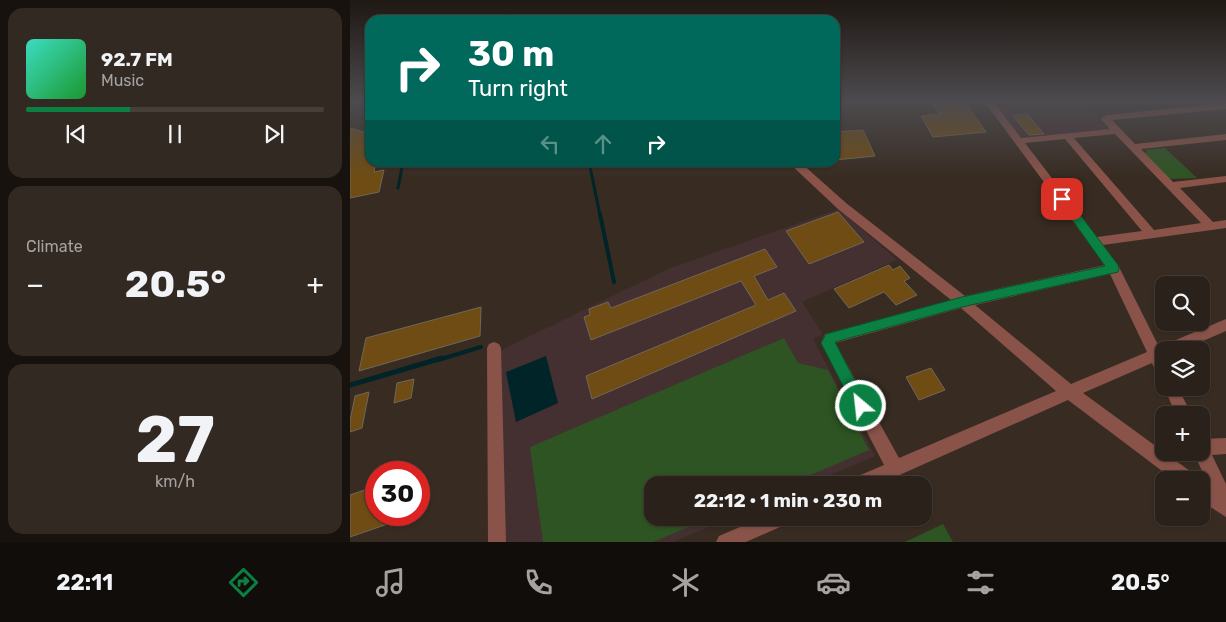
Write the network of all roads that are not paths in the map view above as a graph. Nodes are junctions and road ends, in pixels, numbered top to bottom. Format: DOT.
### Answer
graph roads {
  1 [pos="1008,126"];
  2 [pos="1112,126"];
  3 [pos="1117,131"];
  4 [pos="1067,136"];
  5 [pos="1226,137"];
  6 [pos="1019,141"];
  7 [pos="1133,147"];
  8 [pos="799,167"];
  9 [pos="1226,178"];
  10 [pos="1170,186"];
  11 [pos="1226,224"];
  12 [pos="1210,226"];
  13 [pos="1152,234"];
  14 [pos="1095,242"];
  15 [pos="1114,268"];
  16 [pos="962,302"];
  17 [pos="1226,325"];
  18 [pos="1156,341"];
  19 [pos="1188,341"];
  20 [pos="494,348"];
  21 [pos="1155,355"];
  22 [pos="1069,392"];
  23 [pos="1226,446"];
  24 [pos="1210,448"];
  25 [pos="1207,461"];
  26 [pos="895,468"];
  27 [pos="1176,471"];
  28 [pos="877,476"];
  29 [pos="1210,496"];
  30 [pos="1226,502"];
  31 [pos="1226,508"];
  32 [pos="762,526"];
  33 [pos="497,542"];
  34 [pos="725,542"];
  1 -- 6 [label="street"];
  2 -- 3 [label="street"];
  3 -- 4 [label="street"];
  3 -- 7 [label="street"];
  4 -- 6 [label="street"];
  4 -- 13 [label="street"];
  5 -- 7 [label="street"];
  6 -- 14 [label="street"];
  7 -- 10 [label="street"];
  8 -- 16 [label="street"];
  9 -- 10 [label="street"];
  10 -- 12 [label="street"];
  11 -- 12 [label="street"];
  12 -- 13 [label="street"];
  13 -- 14 [label="street"];
  14 -- 15 [label="street"];
  15 -- 16 [label="street"];
  15 -- 18 [label="street"];
  16 -- 22 [label="street"];
  16 -- 26 [label="street"];
  17 -- 19 [label="street"];
  20 -- 33 [label="street"];
  21 -- 22 [label="street"];
  22 -- 26 [label="street"];
  22 -- 27 [label="street"];
  23 -- 24 [label="street"];
  25 -- 30 [label="street"];
  26 -- 28 [label="street"];
  29 -- 31 [label="street"];
  32 -- 34 [label="street"];
}
